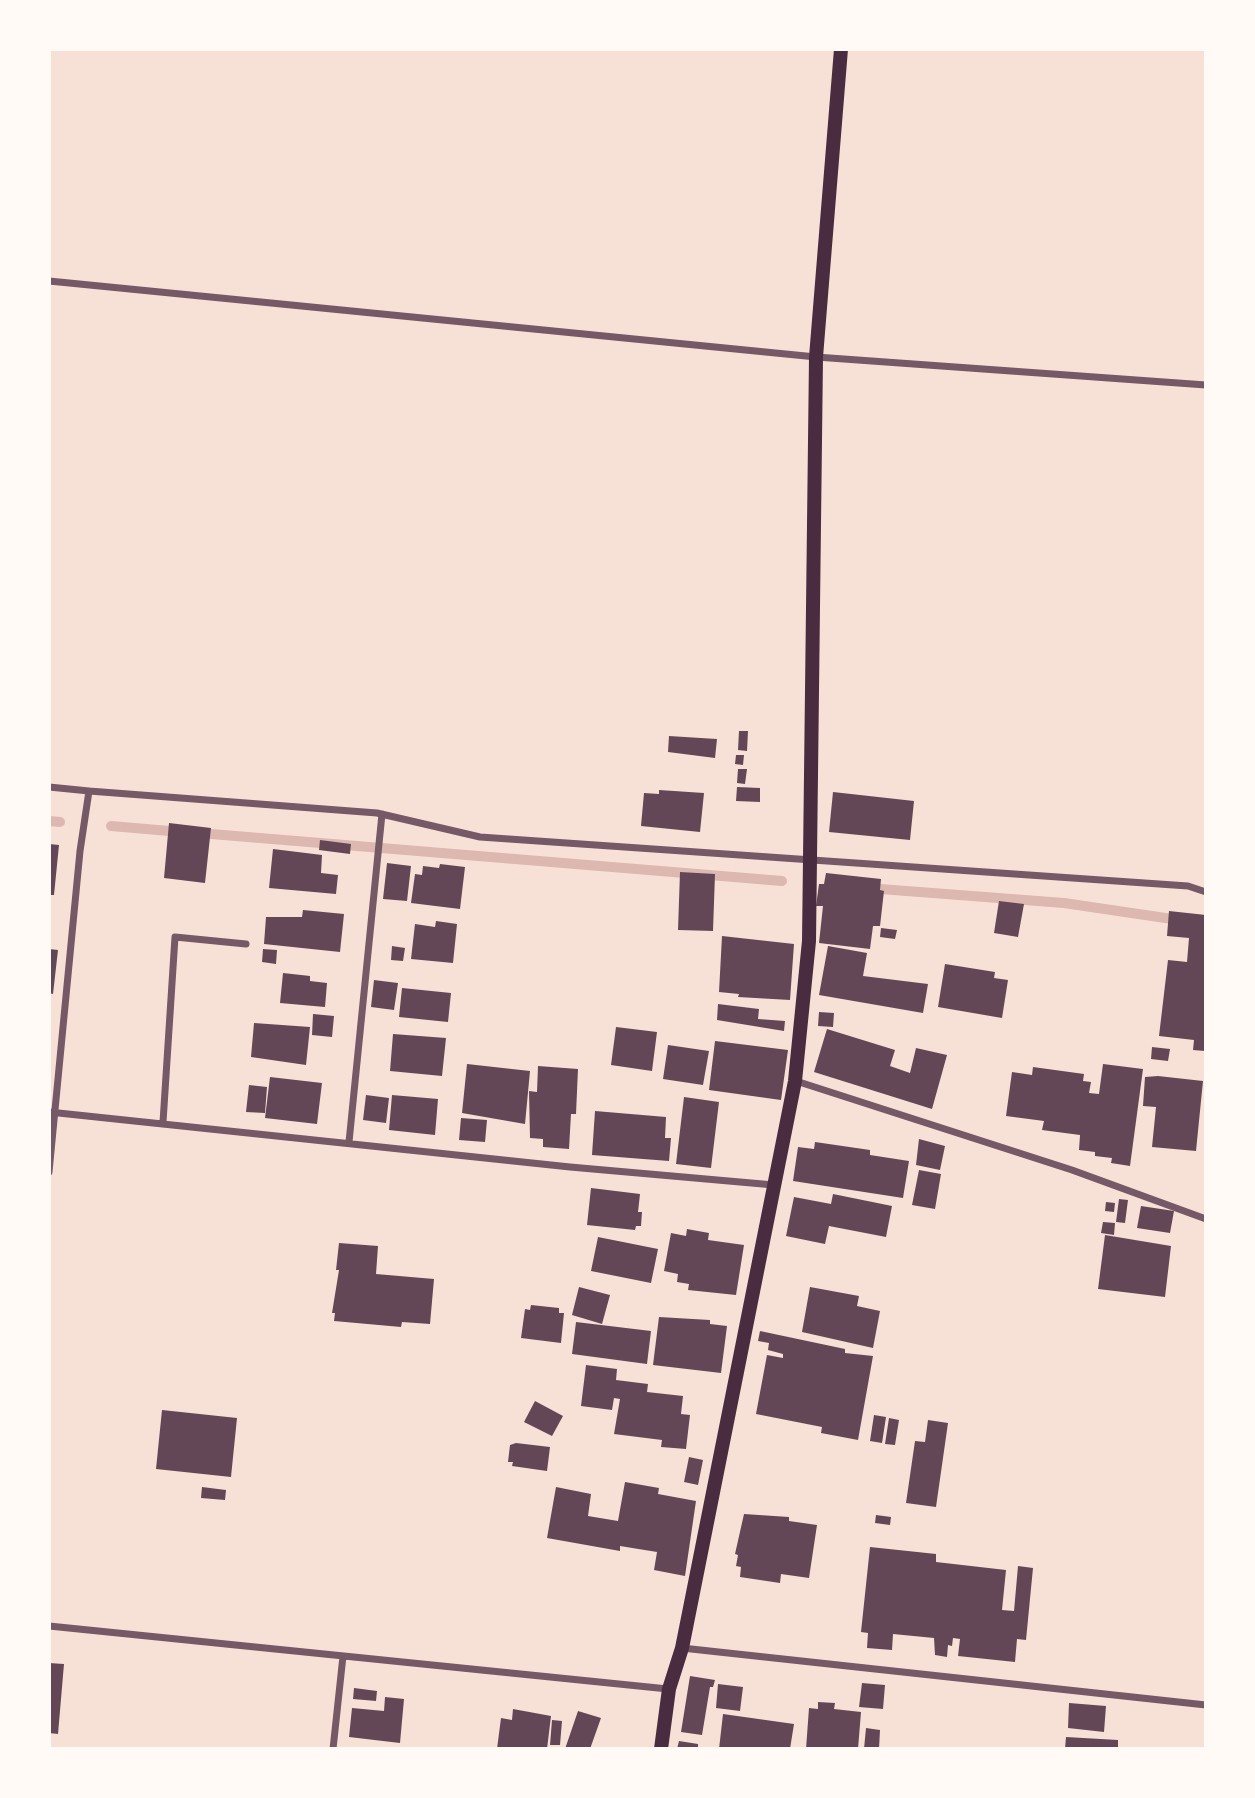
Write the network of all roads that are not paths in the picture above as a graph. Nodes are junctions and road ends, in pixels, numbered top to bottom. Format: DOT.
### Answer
graph roads {
  1 [pos="841,49"];
  2 [pos="49,281"];
  3 [pos="816,357"];
  4 [pos="1206,386"];
  5 [pos="49,787"];
  6 [pos="89,791"];
  7 [pos="382,814"];
  8 [pos="811,859"];
  9 [pos="1206,892"];
  10 [pos="246,944"];
  11 [pos="795,1081"];
  12 [pos="52,1113"];
  13 [pos="163,1122"];
  14 [pos="349,1142"];
  15 [pos="49,1172"];
  16 [pos="775,1185"];
  17 [pos="1206,1219"];
  18 [pos="49,1626"];
  19 [pos="682,1648"];
  20 [pos="343,1656"];
  21 [pos="669,1689"];
  22 [pos="1206,1705"];
  23 [pos="333,1749"];
  24 [pos="661,1749"];
  1 -- 3 [label="main road"];
  2 -- 3 [label="street"];
  3 -- 4 [label="street"];
  3 -- 8 [label="main road"];
  5 -- 6 [label="street"];
  6 -- 7 [label="street"];
  6 -- 12 [label="street"];
  7 -- 8 [label="street"];
  7 -- 14 [label="street"];
  8 -- 9 [label="street"];
  8 -- 11 [label="main road"];
  10 -- 13 [label="street"];
  11 -- 16 [label="main road"];
  11 -- 17 [label="street"];
  12 -- 13 [label="street"];
  12 -- 15 [label="street"];
  13 -- 14 [label="street"];
  14 -- 16 [label="street"];
  16 -- 19 [label="main road"];
  18 -- 20 [label="street"];
  19 -- 21 [label="main road"];
  19 -- 22 [label="street"];
  20 -- 21 [label="street"];
  20 -- 23 [label="street"];
  21 -- 24 [label="main road"];
}
